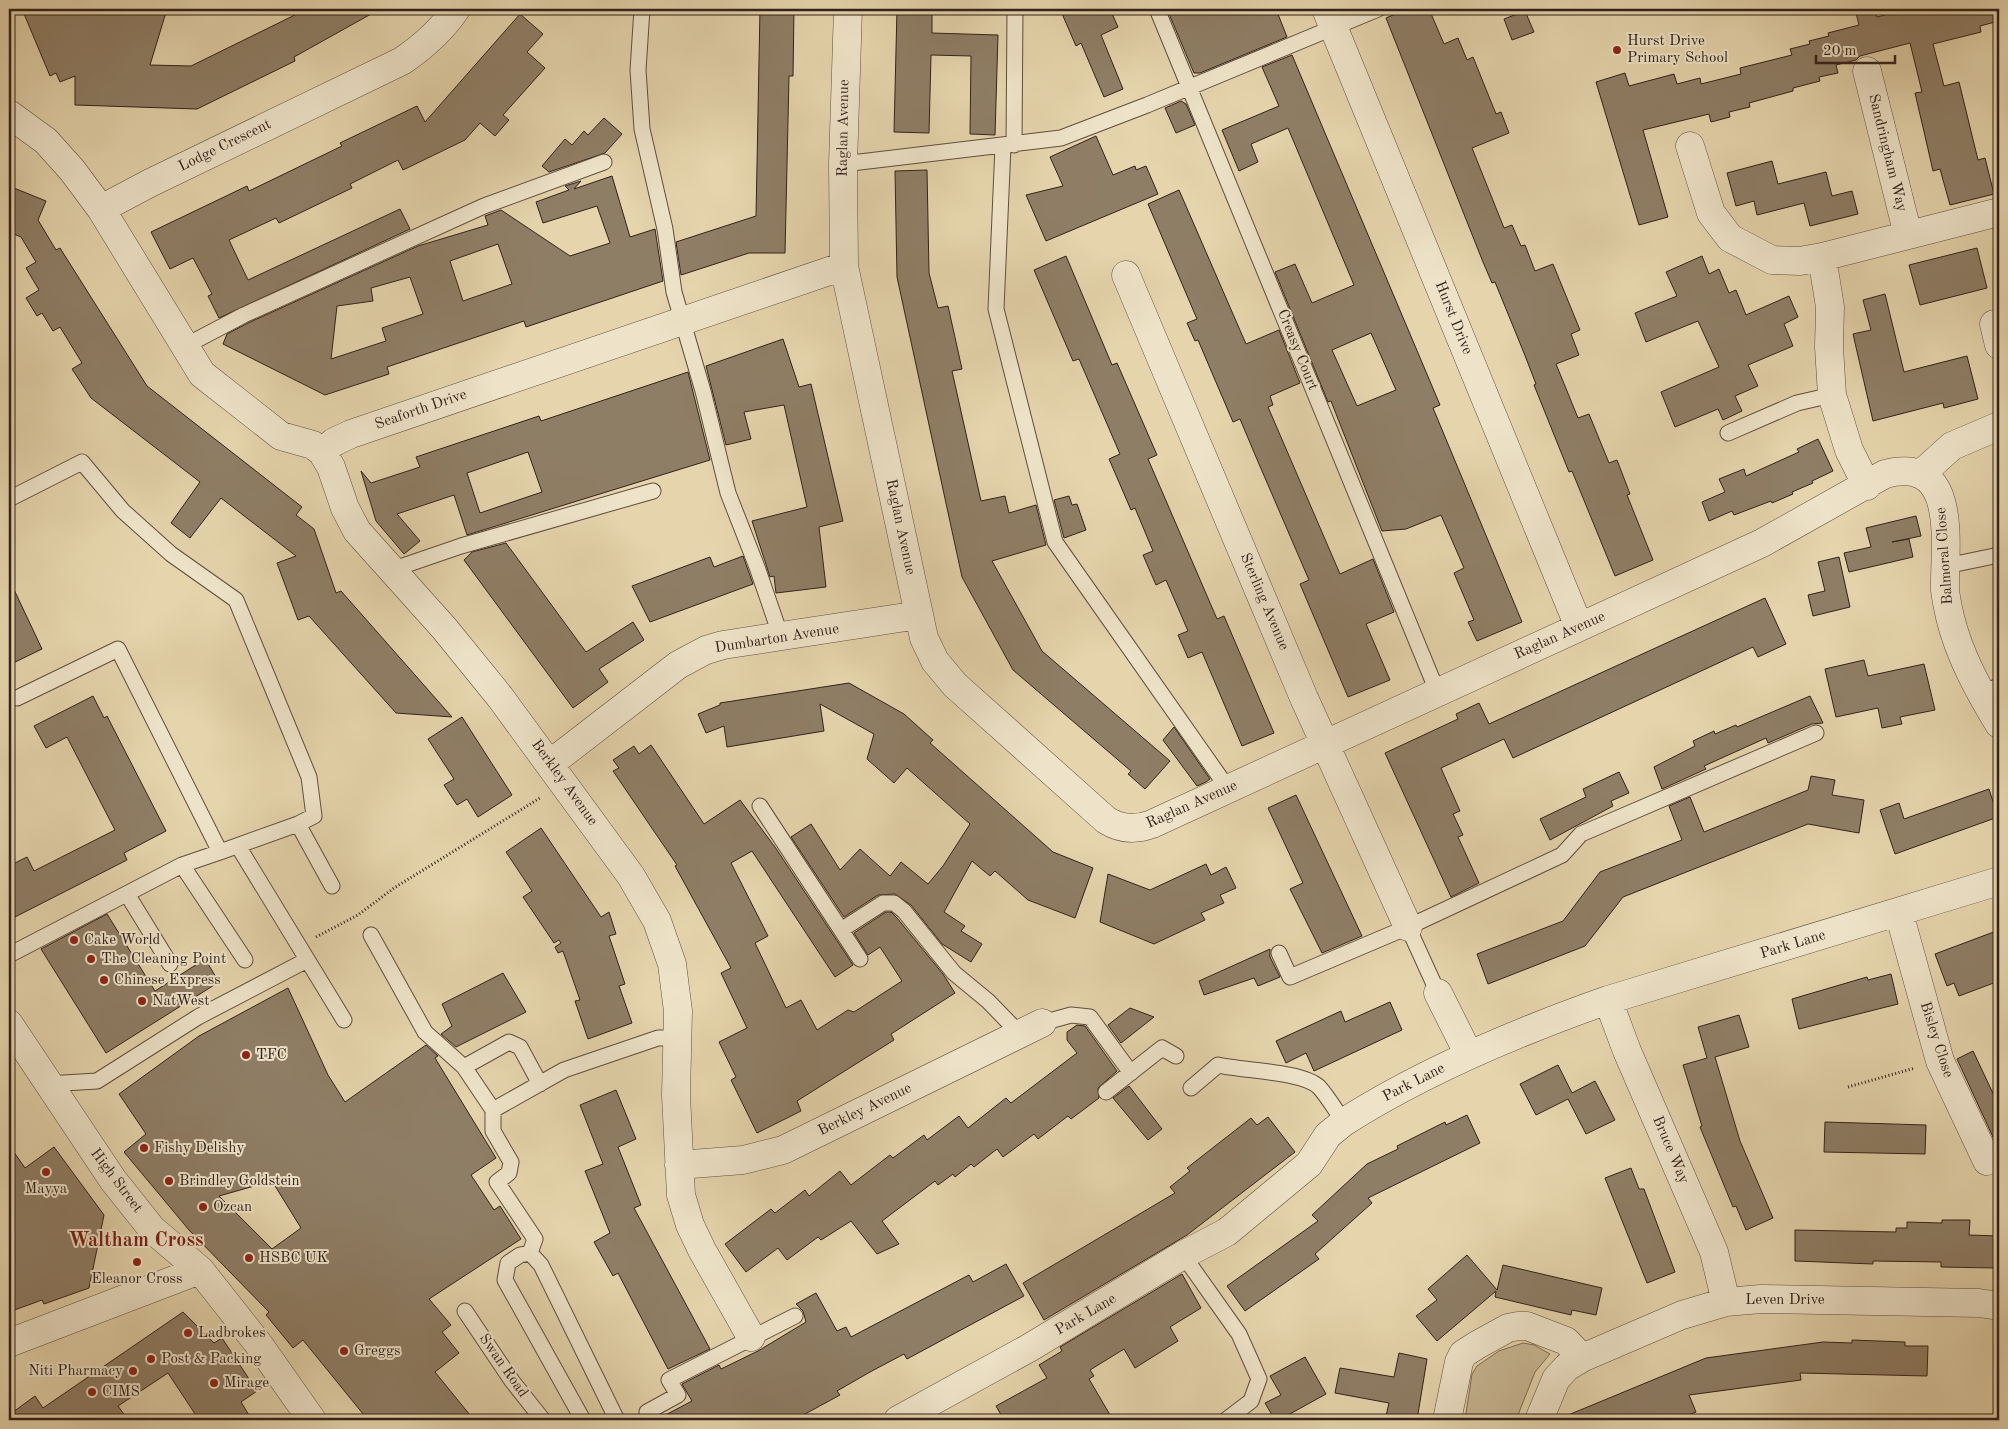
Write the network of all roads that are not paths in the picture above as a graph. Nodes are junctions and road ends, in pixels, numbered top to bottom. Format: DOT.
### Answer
graph roads {
  1 [pos="454,9"];
  2 [pos="642,9"];
  3 [pos="848,9"];
  4 [pos="1015,9"];
  5 [pos="1157,9"];
  6 [pos="1378,9"];
  7 [pos="1330,18"];
  8 [pos="1867,71"];
  9 [pos="1189,86"];
  10 [pos="9,114"];
  11 [pos="1009,145"];
  12 [pos="1690,146"];
  13 [pos="604,162"];
  14 [pos="842,164"];
  15 [pos="100,209"];
  16 [pos="1999,212"];
  17 [pos="1908,234"];
  18 [pos="1822,257"];
  19 [pos="844,266"];
  20 [pos="1126,275"];
  21 [pos="682,322"];
  22 [pos="183,347"];
  23 [pos="1832,395"];
  24 [pos="1999,426"];
  25 [pos="1728,433"];
  26 [pos="322,452"];
  27 [pos="1921,474"];
  28 [pos="1866,486"];
  29 [pos="653,491"];
  30 [pos="9,499"];
  31 [pos="1999,555"];
  32 [pos="1946,566"];
  33 [pos="391,570"];
  34 [pos="919,615"];
  35 [pos="1580,627"];
  36 [pos="780,637"];
  37 [pos="1990,690"];
  38 [pos="1437,691"];
  39 [pos="16,698"];
  40 [pos="1999,724"];
  41 [pos="1816,733"];
  42 [pos="1326,744"];
  43 [pos="557,773"];
  44 [pos="1229,790"];
  45 [pos="760,806"];
  46 [pos="298,824"];
  47 [pos="238,846"];
  48 [pos="220,852"];
  49 [pos="182,865"];
  50 [pos="1999,881"];
  51 [pos="332,886"];
  52 [pos="127,894"];
  53 [pos="1899,913"];
  54 [pos="1408,927"];
  55 [pos="841,930"];
  56 [pos="371,936"];
  57 [pos="1279,953"];
  58 [pos="9,954"];
  59 [pos="860,959"];
  60 [pos="245,960"];
  61 [pos="308,960"];
  62 [pos="170,964"];
  63 [pos="1438,993"];
  64 [pos="1608,1000"];
  65 [pos="344,1020"];
  66 [pos="9,1024"];
  67 [pos="1031,1029"];
  68 [pos="678,1038"];
  69 [pos="1469,1055"];
  70 [pos="1176,1056"];
  71 [pos="464,1067"];
  72 [pos="1131,1072"];
  73 [pos="47,1084"];
  74 [pos="540,1084"];
  75 [pos="1191,1088"];
  76 [pos="1106,1092"];
  77 [pos="492,1110"];
  78 [pos="1344,1122"];
  79 [pos="1987,1161"];
  80 [pos="679,1166"];
  81 [pos="530,1253"];
  82 [pos="1183,1255"];
  83 [pos="200,1270"];
  84 [pos="1726,1302"];
  85 [pos="1999,1306"];
  86 [pos="465,1311"];
  87 [pos="795,1316"];
  88 [pos="751,1337"];
  89 [pos="9,1343"];
  90 [pos="1582,1358"];
  91 [pos="648,1412"];
  92 [pos="312,1420"];
  93 [pos="543,1420"];
  94 [pos="583,1420"];
  95 [pos="617,1420"];
  96 [pos="898,1420"];
  97 [pos="1226,1420"];
  98 [pos="1447,1420"];
  99 [pos="1540,1420"];
  1 -- 15 [label="street, Lodge Crescent"];
  2 -- 21 [label="lane"];
  3 -- 14 [label="street, Raglan Avenue"];
  4 -- 11 [label="lane"];
  5 -- 9 [label="lane, Creasy Court"];
  6 -- 7 [label="lane"];
  7 -- 9 [label="lane"];
  7 -- 35 [label="street, Hurst Drive"];
  8 -- 17 [label="street, Sandringham Way"];
  9 -- 11 [label="lane"];
  9 -- 38 [label="lane, Creasy Court"];
  10 -- 15 [label="street"];
  11 -- 14 [label="lane"];
  11 -- 44 [label="lane"];
  12 -- 18 [label="street"];
  13 -- 22 [label="lane"];
  14 -- 19 [label="street, Raglan Avenue"];
  15 -- 22 [label="street"];
  16 -- 17 [label="street"];
  17 -- 18 [label="street"];
  18 -- 23 [label="street"];
  19 -- 21 [label="street, Seaforth Drive"];
  19 -- 34 [label="street, Raglan Avenue"];
  20 -- 42 [label="street, Sterling Avenue"];
  21 -- 26 [label="street, Seaforth Drive"];
  21 -- 36 [label="lane"];
  22 -- 26 [label="street"];
  23 -- 25 [label="lane"];
  23 -- 28 [label="street"];
  24 -- 27 [label="street"];
  26 -- 33 [label="street, Berkley Avenue"];
  27 -- 28 [label="street, Raglan Avenue"];
  27 -- 32 [label="street, Balmoral Close"];
  28 -- 35 [label="street, Raglan Avenue"];
  29 -- 33 [label="lane"];
  30 -- 46 [label="lane"];
  31 -- 32 [label="lane"];
  32 -- 37 [label="street, Balmoral Close"];
  33 -- 43 [label="street, Berkley Avenue"];
  34 -- 36 [label="street, Dumbarton Avenue"];
  34 -- 44 [label="street, Raglan Avenue"];
  35 -- 38 [label="street, Raglan Avenue"];
  36 -- 43 [label="street, Dumbarton Avenue"];
  37 -- 40 [label="street, Balmoral Close"];
  38 -- 42 [label="street, Raglan Avenue"];
  39 -- 48 [label="lane"];
  41 -- 54 [label="lane"];
  42 -- 44 [label="street, Raglan Avenue"];
  42 -- 54 [label="street, Sterling Avenue"];
  43 -- 68 [label="street, Berkley Avenue"];
  45 -- 55 [label="lane"];
  46 -- 47 [label="lane"];
  46 -- 51 [label="lane"];
  47 -- 48 [label="lane"];
  47 -- 61 [label="lane"];
  48 -- 49 [label="lane"];
  49 -- 52 [label="lane"];
  49 -- 60 [label="lane"];
  50 -- 53 [label="street, Park Lane"];
  52 -- 58 [label="lane"];
  52 -- 62 [label="lane"];
  53 -- 64 [label="street, Park Lane"];
  53 -- 79 [label="street, Bisley Close"];
  54 -- 57 [label="lane"];
  54 -- 63 [label="lane"];
  55 -- 59 [label="lane"];
  55 -- 67 [label="lane"];
  56 -- 71 [label="lane"];
  61 -- 65 [label="lane"];
  61 -- 73 [label="lane"];
  63 -- 69 [label="street"];
  64 -- 69 [label="street, Park Lane"];
  64 -- 84 [label="street, Bruce Way"];
  66 -- 73 [label="street, High Street"];
  67 -- 72 [label="lane"];
  67 -- 80 [label="street, Berkley Avenue"];
  68 -- 74 [label="lane"];
  68 -- 80 [label="street, Berkley Avenue"];
  69 -- 78 [label="street, Park Lane"];
  70 -- 72 [label="lane"];
  71 -- 74 [label="lane"];
  71 -- 77 [label="lane"];
  72 -- 76 [label="lane"];
  73 -- 83 [label="street, High Street"];
  74 -- 77 [label="lane"];
  75 -- 78 [label="lane"];
  77 -- 81 [label="lane"];
  78 -- 82 [label="street, Park Lane"];
  80 -- 88 [label="street, Berkley Avenue"];
  81 -- 94 [label="lane"];
  81 -- 95 [label="lane"];
  82 -- 96 [label="street, Park Lane"];
  82 -- 97 [label="lane"];
  83 -- 89 [label="street"];
  83 -- 92 [label="street, High Street"];
  84 -- 85 [label="street, Leven Drive"];
  84 -- 90 [label="street, Leven Drive"];
  86 -- 93 [label="lane, Swan Road"];
  87 -- 88 [label="lane"];
  88 -- 91 [label="lane"];
  90 -- 98 [label="street"];
  90 -- 99 [label="street, Leven Drive"];
}
